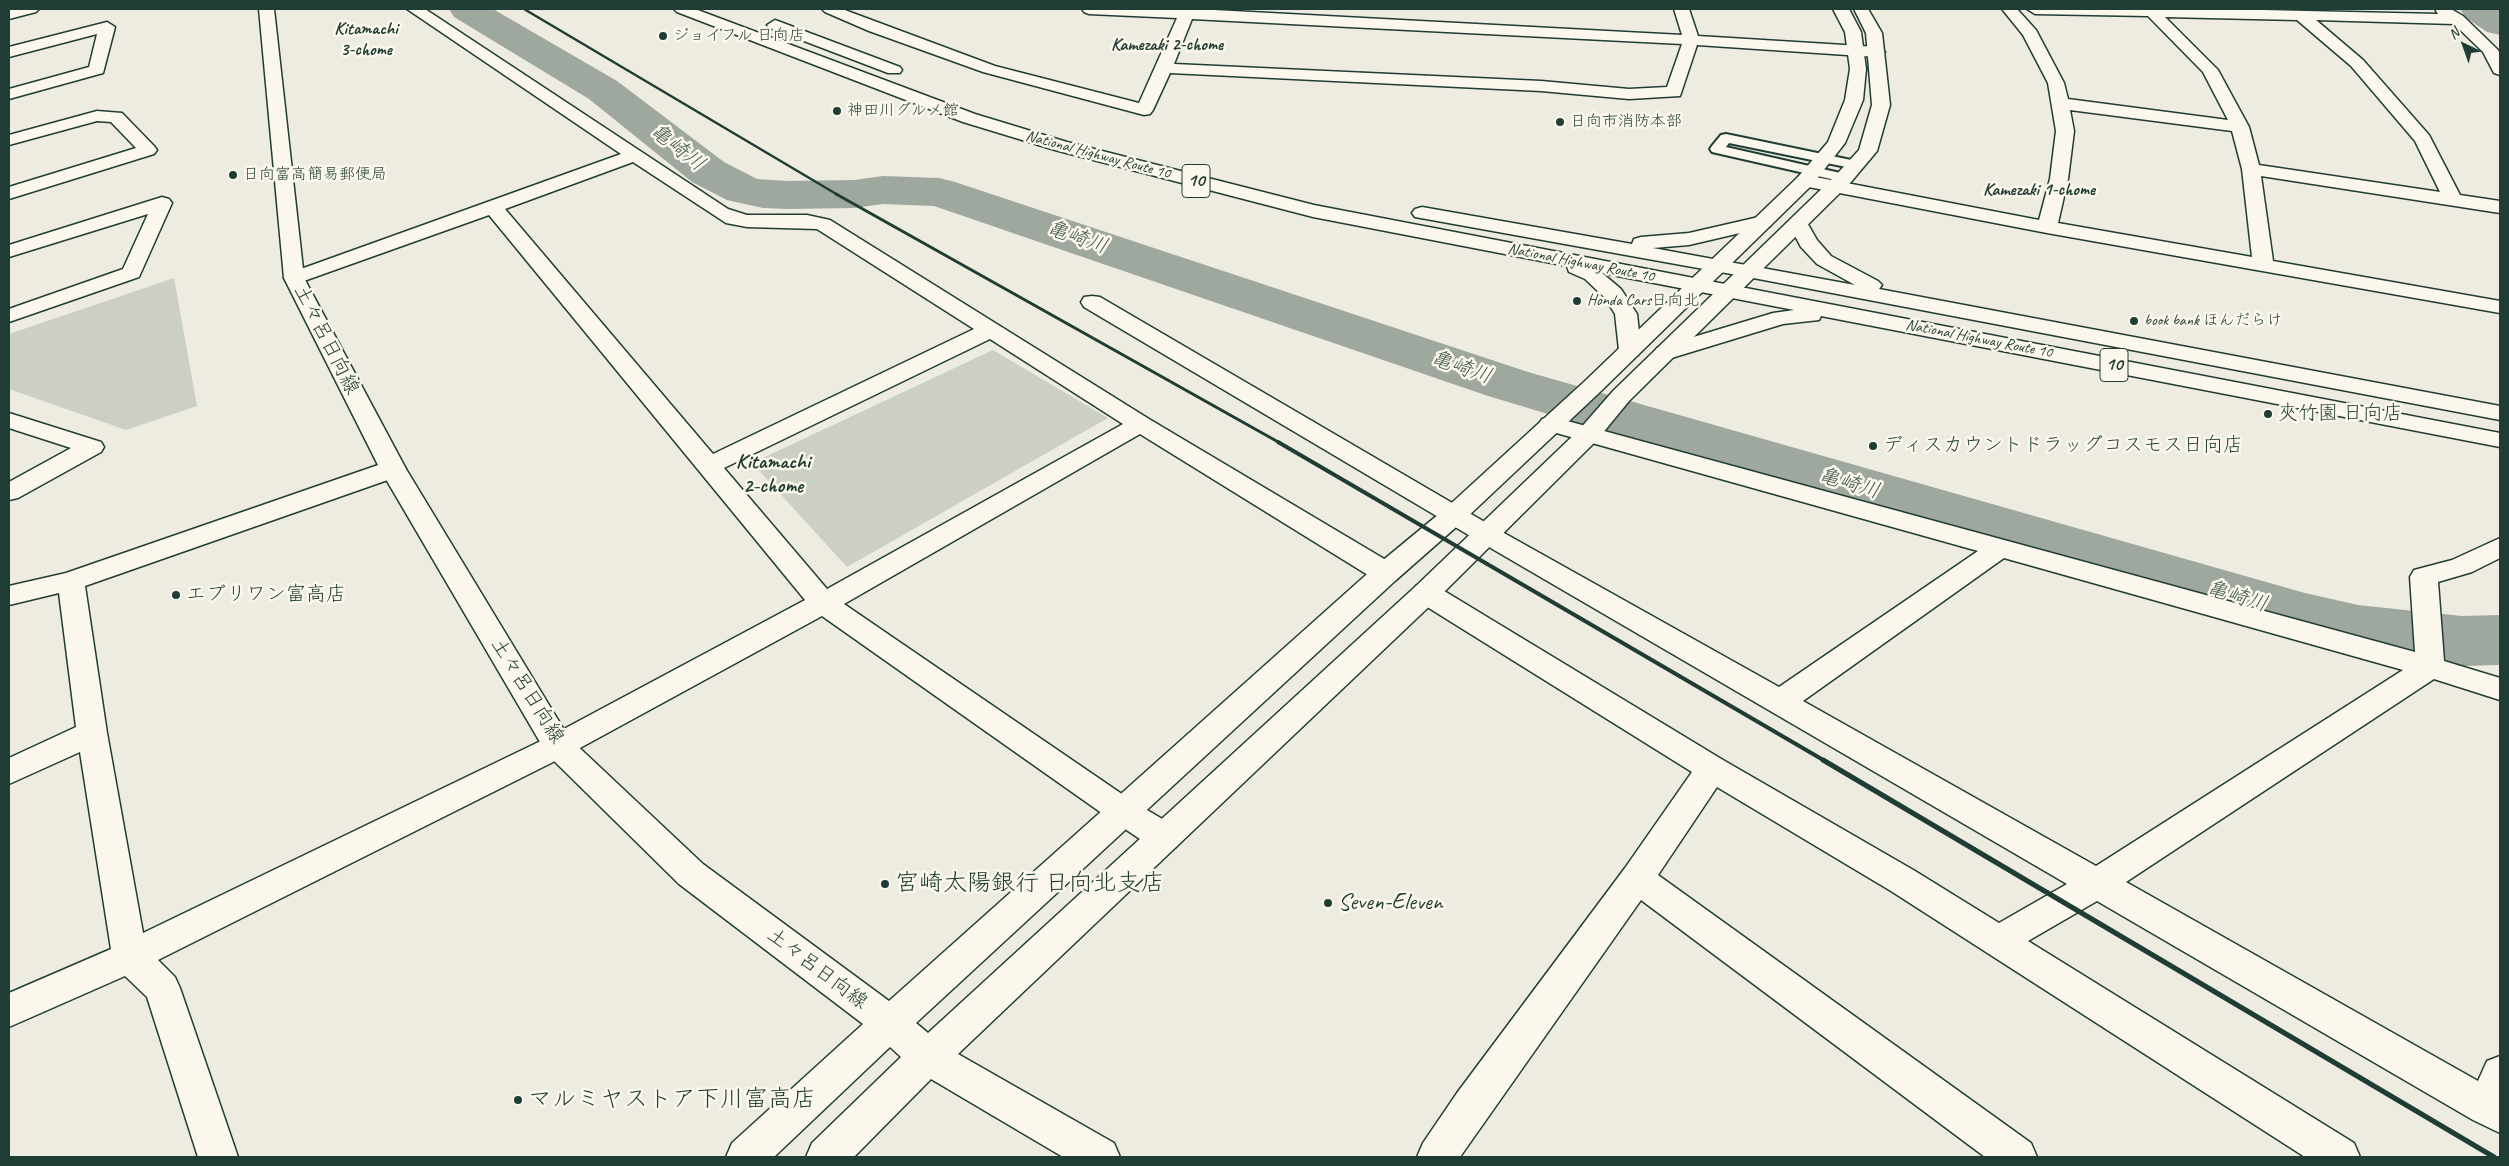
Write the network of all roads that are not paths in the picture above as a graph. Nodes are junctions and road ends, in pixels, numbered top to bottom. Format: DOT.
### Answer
graph roads {
  1 [pos="31,9"];
  2 [pos="266,9"];
  3 [pos="415,9"];
  4 [pos="682,9"];
  5 [pos="830,9"];
  6 [pos="1089,9"];
  7 [pos="1682,9"];
  8 [pos="1841,9"];
  9 [pos="1861,9"];
  10 [pos="2009,9"];
  11 [pos="2035,9"];
  12 [pos="2440,9"];
  13 [pos="2151,10"];
  14 [pos="1188,11"];
  15 [pos="9,14"];
  16 [pos="2301,15"];
  17 [pos="1377,16"];
  18 [pos="760,19"];
  19 [pos="2458,19"];
  20 [pos="1691,40"];
  21 [pos="1855,50"];
  22 [pos="9,52"];
  23 [pos="1877,52"];
  24 [pos="1164,68"];
  25 [pos="2500,70"];
  26 [pos="911,77"];
  27 [pos="9,94"];
  28 [pos="2060,102"];
  29 [pos="2240,127"];
  30 [pos="9,140"];
  31 [pos="636,155"];
  32 [pos="1814,170"];
  33 [pos="2251,170"];
  34 [pos="1845,176"];
  35 [pos="9,193"];
  36 [pos="2453,200"];
  37 [pos="492,206"];
  38 [pos="2500,207"];
  39 [pos="1403,210"];
  40 [pos="1763,222"];
  41 [pos="1798,223"];
  42 [pos="2047,227"];
  43 [pos="1598,245"];
  44 [pos="9,251"];
  45 [pos="1556,258"];
  46 [pos="2263,264"];
  47 [pos="1718,267"];
  48 [pos="1748,270"];
  49 [pos="294,278"];
  50 [pos="1698,286"];
  51 [pos="1728,291"];
  52 [pos="1904,300"];
  53 [pos="1092,302"];
  54 [pos="2500,307"];
  55 [pos="1840,312"];
  56 [pos="9,316"];
  57 [pos="990,330"];
  58 [pos="1630,350"];
  59 [pos="1665,353"];
  60 [pos="2500,413"];
  61 [pos="9,420"];
  62 [pos="1140,424"];
  63 [pos="1551,424"];
  64 [pos="1588,435"];
  65 [pos="2500,440"];
  66 [pos="708,466"];
  67 [pos="393,469"];
  68 [pos="9,492"];
  69 [pos="1454,515"];
  70 [pos="1486,534"];
  71 [pos="2500,546"];
  72 [pos="1999,549"];
  73 [pos="1386,573"];
  74 [pos="71,581"];
  75 [pos="1426,593"];
  76 [pos="9,595"];
  77 [pos="823,603"];
  78 [pos="2430,667"];
  79 [pos="2500,689"];
  80 [pos="1779,702"];
  81 [pos="92,734"];
  82 [pos="558,746"];
  83 [pos="1712,768"];
  84 [pos="9,772"];
  85 [pos="1124,812"];
  86 [pos="1164,837"];
  87 [pos="1637,878"];
  88 [pos="2096,884"];
  89 [pos="1998,941"];
  90 [pos="130,957"];
  91 [pos="9,1010"];
  92 [pos="890,1023"];
  93 [pos="928,1057"];
  94 [pos="2496,1098"];
  95 [pos="218,1157"];
  96 [pos="746,1157"];
  97 [pos="826,1157"];
  98 [pos="1100,1157"];
  99 [pos="1437,1157"];
  100 [pos="2017,1157"];
  101 [pos="2340,1157"];
  1 -- 15 [label="main road"];
  2 -- 49 [label="main road, 土々呂日向線"];
  3 -- 31 [label="main road"];
  4 -- 45 [label="main road, National Highway Route 10 / 10"];
  5 -- 24 [label="main road"];
  6 -- 14 [label="main road"];
  7 -- 20 [label="main road"];
  8 -- 21 [label="main road"];
  9 -- 23 [label="main road"];
  10 -- 28 [label="main road"];
  11 -- 13 [label="main road"];
  12 -- 19 [label="main road"];
  13 -- 16 [label="main road"];
  13 -- 29 [label="main road"];
  14 -- 17 [label="main road"];
  14 -- 24 [label="main road"];
  16 -- 19 [label="main road"];
  16 -- 36 [label="main road"];
  17 -- 20 [label="main road"];
  18 -- 26 [label="main road"];
  19 -- 25 [label="main road"];
  20 -- 21 [label="main road"];
  20 -- 24 [label="main road"];
  21 -- 23 [label="main road"];
  21 -- 32 [label="main road"];
  22 -- 27 [label="main road"];
  23 -- 34 [label="main road"];
  28 -- 29 [label="main road"];
  28 -- 42 [label="main road"];
  29 -- 33 [label="main road"];
  30 -- 35 [label="main road"];
  31 -- 37 [label="main road"];
  31 -- 57 [label="main road"];
  32 -- 32 [label="lane"];
  32 -- 34 [label="main road"];
  32 -- 34 [label="lane"];
  32 -- 40 [label="main road"];
  33 -- 36 [label="main road"];
  33 -- 46 [label="main road"];
  34 -- 41 [label="main road"];
  34 -- 42 [label="main road"];
  36 -- 38 [label="main road"];
  37 -- 49 [label="main road"];
  37 -- 66 [label="main road"];
  39 -- 43 [label="main road, National Highway Route 10 / 10"];
  40 -- 43 [label="main road"];
  40 -- 47 [label="main road"];
  41 -- 48 [label="main road"];
  41 -- 52 [label="main road"];
  42 -- 46 [label="main road"];
  43 -- 47 [label="main road, National Highway Route 10 / 10"];
  44 -- 56 [label="main road"];
  45 -- 50 [label="main road, National Highway Route 10 / 10"];
  45 -- 58 [label="main road"];
  46 -- 54 [label="main road"];
  47 -- 48 [label="main road, National Highway Route 10 / 10"];
  47 -- 50 [label="main road"];
  48 -- 51 [label="main road"];
  48 -- 52 [label="main road, National Highway Route 10 / 10"];
  49 -- 67 [label="main road, 土々呂日向線"];
  50 -- 51 [label="main road, National Highway Route 10 / 10"];
  50 -- 58 [label="main road"];
  51 -- 55 [label="main road, National Highway Route 10 / 10"];
  51 -- 59 [label="main road"];
  52 -- 60 [label="main road, National Highway Route 10 / 10"];
  53 -- 69 [label="main road"];
  55 -- 59 [label="main road"];
  55 -- 65 [label="main road, National Highway Route 10 / 10"];
  57 -- 62 [label="main road"];
  57 -- 66 [label="main road"];
  58 -- 63 [label="main road"];
  59 -- 64 [label="main road"];
  61 -- 68 [label="main road"];
  62 -- 73 [label="main road"];
  62 -- 77 [label="main road"];
  63 -- 64 [label="main road"];
  63 -- 69 [label="main road"];
  64 -- 70 [label="main road"];
  64 -- 72 [label="main road"];
  66 -- 77 [label="main road"];
  67 -- 74 [label="main road"];
  67 -- 82 [label="main road, 土々呂日向線"];
  69 -- 70 [label="main road"];
  69 -- 73 [label="main road"];
  70 -- 75 [label="main road"];
  70 -- 80 [label="main road"];
  71 -- 78 [label="main road"];
  72 -- 78 [label="main road"];
  72 -- 80 [label="main road"];
  73 -- 85 [label="main road"];
  74 -- 76 [label="main road"];
  74 -- 81 [label="main road"];
  75 -- 83 [label="main road"];
  75 -- 86 [label="main road"];
  77 -- 82 [label="main road"];
  77 -- 85 [label="main road"];
  78 -- 79 [label="main road"];
  78 -- 88 [label="main road"];
  80 -- 88 [label="main road"];
  81 -- 84 [label="main road"];
  81 -- 90 [label="main road"];
  82 -- 90 [label="main road"];
  82 -- 92 [label="main road, 土々呂日向線"];
  83 -- 87 [label="main road"];
  83 -- 89 [label="main road"];
  85 -- 86 [label="main road"];
  85 -- 92 [label="main road"];
  86 -- 93 [label="main road"];
  87 -- 99 [label="main road"];
  87 -- 100 [label="main road"];
  88 -- 89 [label="main road"];
  88 -- 94 [label="main road"];
  89 -- 101 [label="main road"];
  90 -- 91 [label="main road"];
  90 -- 95 [label="main road"];
  92 -- 93 [label="main road, 土々呂日向線"];
  92 -- 96 [label="main road"];
  93 -- 97 [label="main road"];
  93 -- 98 [label="main road, 土々呂日向線"];
}
